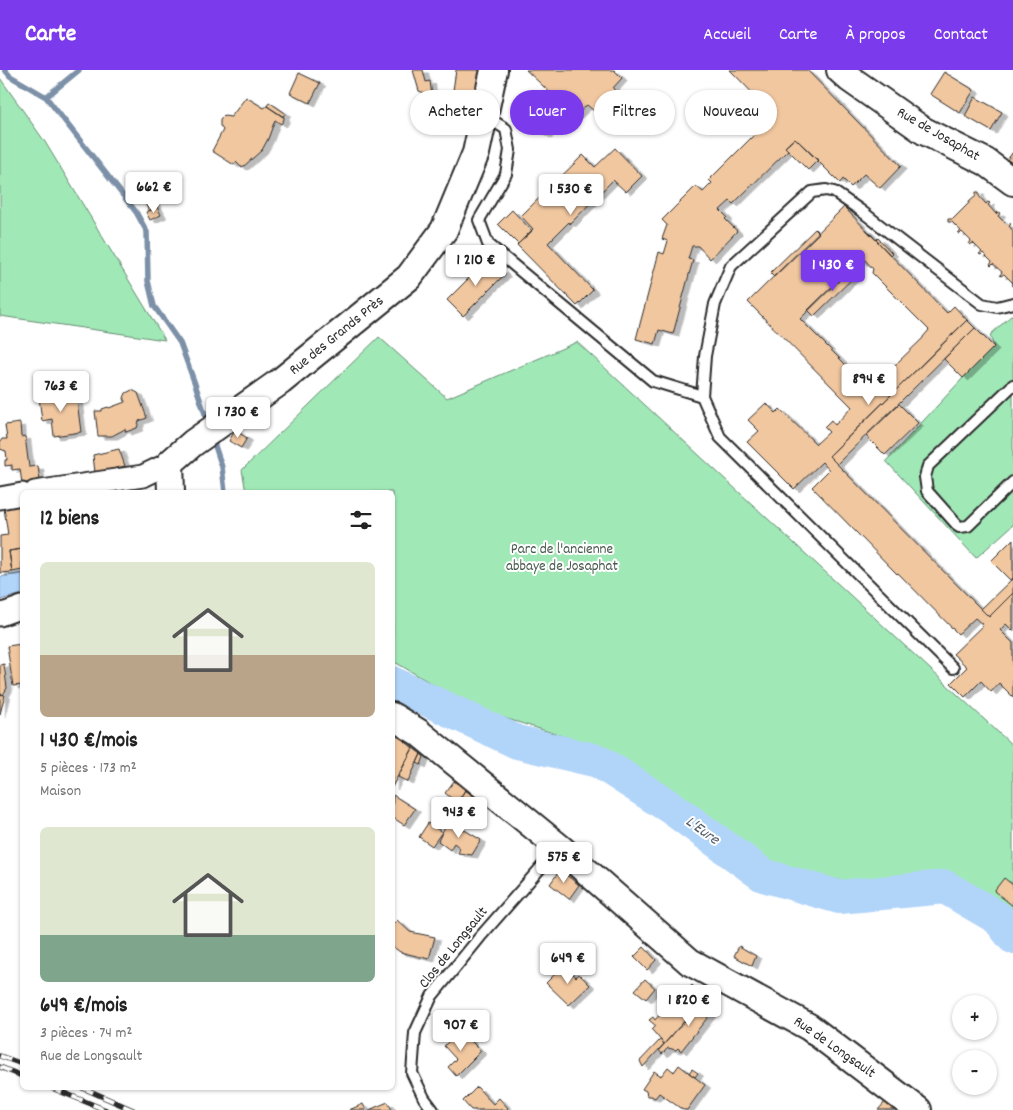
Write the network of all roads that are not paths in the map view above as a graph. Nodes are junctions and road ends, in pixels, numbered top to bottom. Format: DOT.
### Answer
graph roads {
  1 [pos="494,70"];
  2 [pos="840,70"];
  3 [pos="490,90"];
  4 [pos="500,125"];
  5 [pos="480,135"];
  6 [pos="1013,182"];
  7 [pos="1013,303"];
  8 [pos="1013,385"];
  9 [pos="702,396"];
  10 [pos="170,463"];
  11 [pos="1013,482"];
  12 [pos="48,490"];
  13 [pos="171,490"];
  14 [pos="20,494"];
  15 [pos="0,498"];
  16 [pos="20,608"];
  17 [pos="0,615"];
  18 [pos="953,668"];
  19 [pos="395,718"];
  20 [pos="559,847"];
  21 [pos="433,1110"];
  22 [pos="918,1110"];
  1 -- 3 [label="street, Rue des Grands Près"];
  2 -- 6 [label="street, Rue de Josaphat"];
  4 -- 9 [label="lane"];
  5 -- 10 [label="street, Rue des Grands Près"];
  7 -- 9 [label="lane"];
  8 -- 11 [label="lane"];
  9 -- 18 [label="lane"];
  10 -- 12 [label="street, Rue des Grands Près"];
  10 -- 13 [label="street"];
  14 -- 15 [label="street"];
  16 -- 17 [label="street"];
  19 -- 20 [label="street, Rue de Longsault"];
  20 -- 21 [label="lane, Clos de Longsault"];
  20 -- 22 [label="street, Rue de Longsault"];
}
